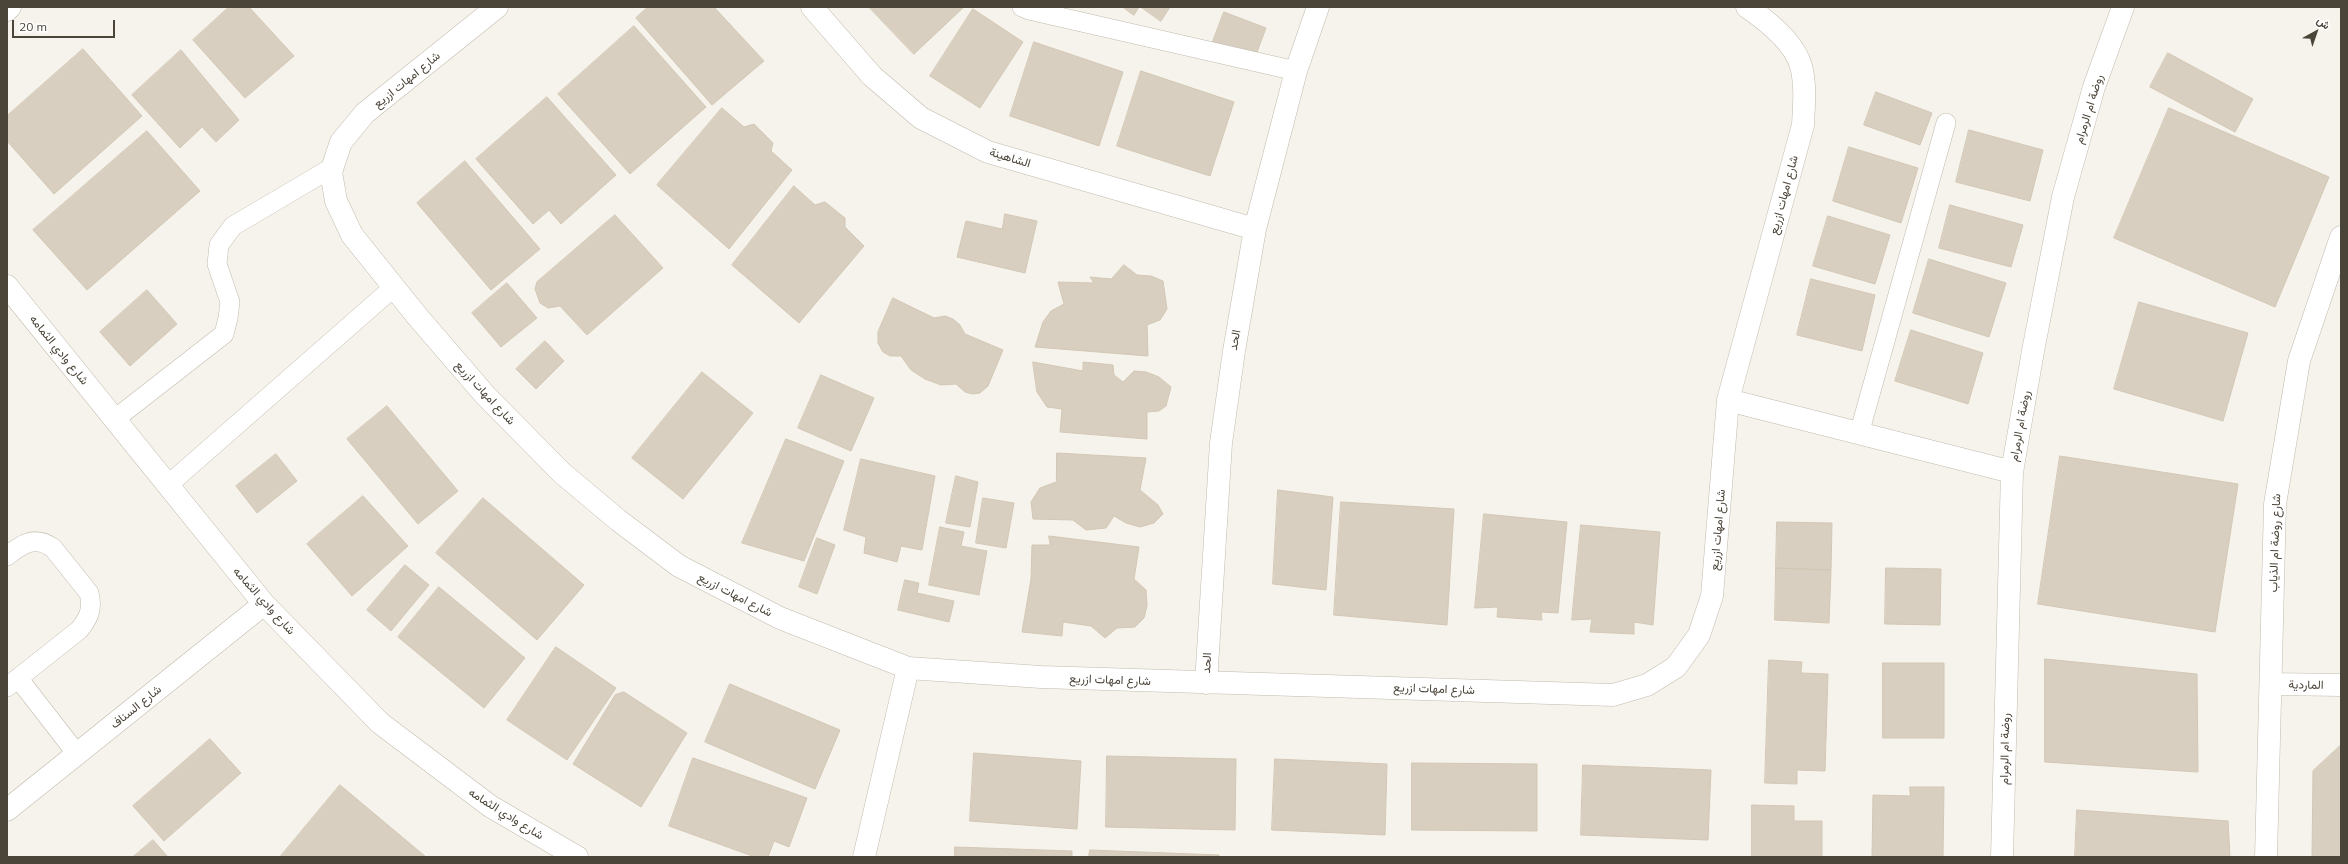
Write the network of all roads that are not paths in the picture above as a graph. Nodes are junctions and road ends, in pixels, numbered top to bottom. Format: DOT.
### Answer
graph roads {
  1 [pos="10,7"];
  2 [pos="497,7"];
  3 [pos="812,7"];
  4 [pos="1022,7"];
  5 [pos="1318,7"];
  6 [pos="1747,7"];
  7 [pos="2124,7"];
  8 [pos="7,10"];
  9 [pos="1296,71"];
  10 [pos="1946,123"];
  11 [pos="333,167"];
  12 [pos="1255,229"];
  13 [pos="2341,237"];
  14 [pos="7,286"];
  15 [pos="394,287"];
  16 [pos="1728,400"];
  17 [pos="115,419"];
  18 [pos="1859,434"];
  19 [pos="2012,472"];
  20 [pos="168,485"];
  21 [pos="7,556"];
  22 [pos="264,604"];
  23 [pos="908,668"];
  24 [pos="13,683"];
  25 [pos="1206,683"];
  26 [pos="2272,684"];
  27 [pos="2341,685"];
  28 [pos="77,754"];
  29 [pos="7,810"];
  30 [pos="577,857"];
  31 [pos="864,857"];
  32 [pos="2002,857"];
  33 [pos="2266,857"];
  1 -- 8 [label="street"];
  2 -- 11 [label="street, شارع امهات ازريع"];
  3 -- 12 [label="street, الشاهينة"];
  4 -- 9 [label="lane"];
  5 -- 9 [label="street, الحد"];
  6 -- 16 [label="street, شارع امهات ازريع"];
  7 -- 19 [label="street, روضة ام الرمرام"];
  9 -- 12 [label="street, الحد"];
  10 -- 18 [label="lane"];
  11 -- 15 [label="street, شارع امهات ازريع"];
  11 -- 17 [label="lane"];
  12 -- 25 [label="street, الحد"];
  13 -- 26 [label="street, شارع روضة ام الذياب"];
  14 -- 17 [label="street, شارع وادي الثمامه"];
  15 -- 20 [label="lane"];
  15 -- 23 [label="street, شارع امهات ازريع"];
  16 -- 18 [label="street"];
  16 -- 25 [label="street, شارع امهات ازريع"];
  17 -- 20 [label="street, شارع وادي الثمامه"];
  18 -- 19 [label="street"];
  19 -- 32 [label="street, روضة ام الرمرام"];
  20 -- 22 [label="street, شارع وادي الثمامه"];
  21 -- 24 [label="lane"];
  22 -- 28 [label="street, شارع السناف"];
  22 -- 30 [label="street, شارع وادي الثمامه"];
  23 -- 25 [label="street, شارع امهات ازريع"];
  23 -- 31 [label="street"];
  24 -- 28 [label="lane"];
  26 -- 27 [label="street, الماردية"];
  26 -- 33 [label="street, شارع روضة ام الذياب"];
  28 -- 29 [label="street, شارع السناف"];
}
